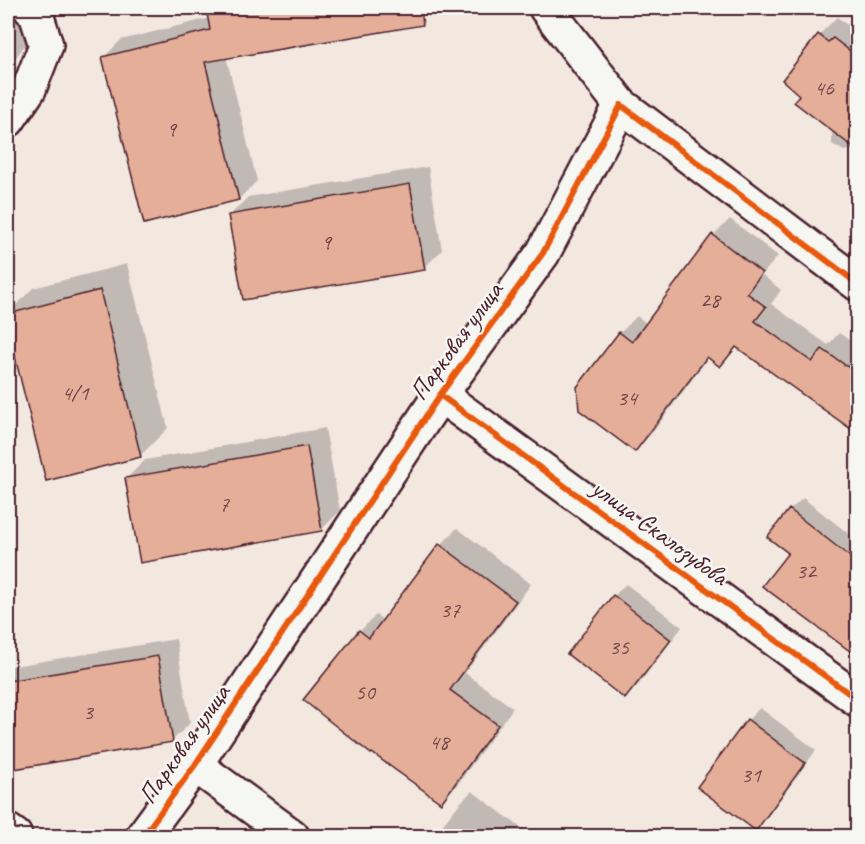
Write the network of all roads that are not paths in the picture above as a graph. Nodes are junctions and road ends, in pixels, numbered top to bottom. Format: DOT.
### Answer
graph roads {
  1 [pos="30,8"];
  2 [pos="546,8"];
  3 [pos="621,105"];
  4 [pos="8,120"];
  5 [pos="858,284"];
  6 [pos="440,395"];
  7 [pos="858,700"];
  8 [pos="195,765"];
  9 [pos="8,831"];
  10 [pos="15,837"];
  11 [pos="143,837"];
  12 [pos="292,837"];
  1 -- 4 [label="street"];
  2 -- 3 [label="street"];
  3 -- 5 [label="street"];
  3 -- 6 [label="street, Парковая улица"];
  6 -- 7 [label="street, улица Скалозубова"];
  6 -- 8 [label="street, Парковая улица"];
  8 -- 11 [label="street, Парковая улица"];
  8 -- 12 [label="street"];
  9 -- 10 [label="street"];
}
